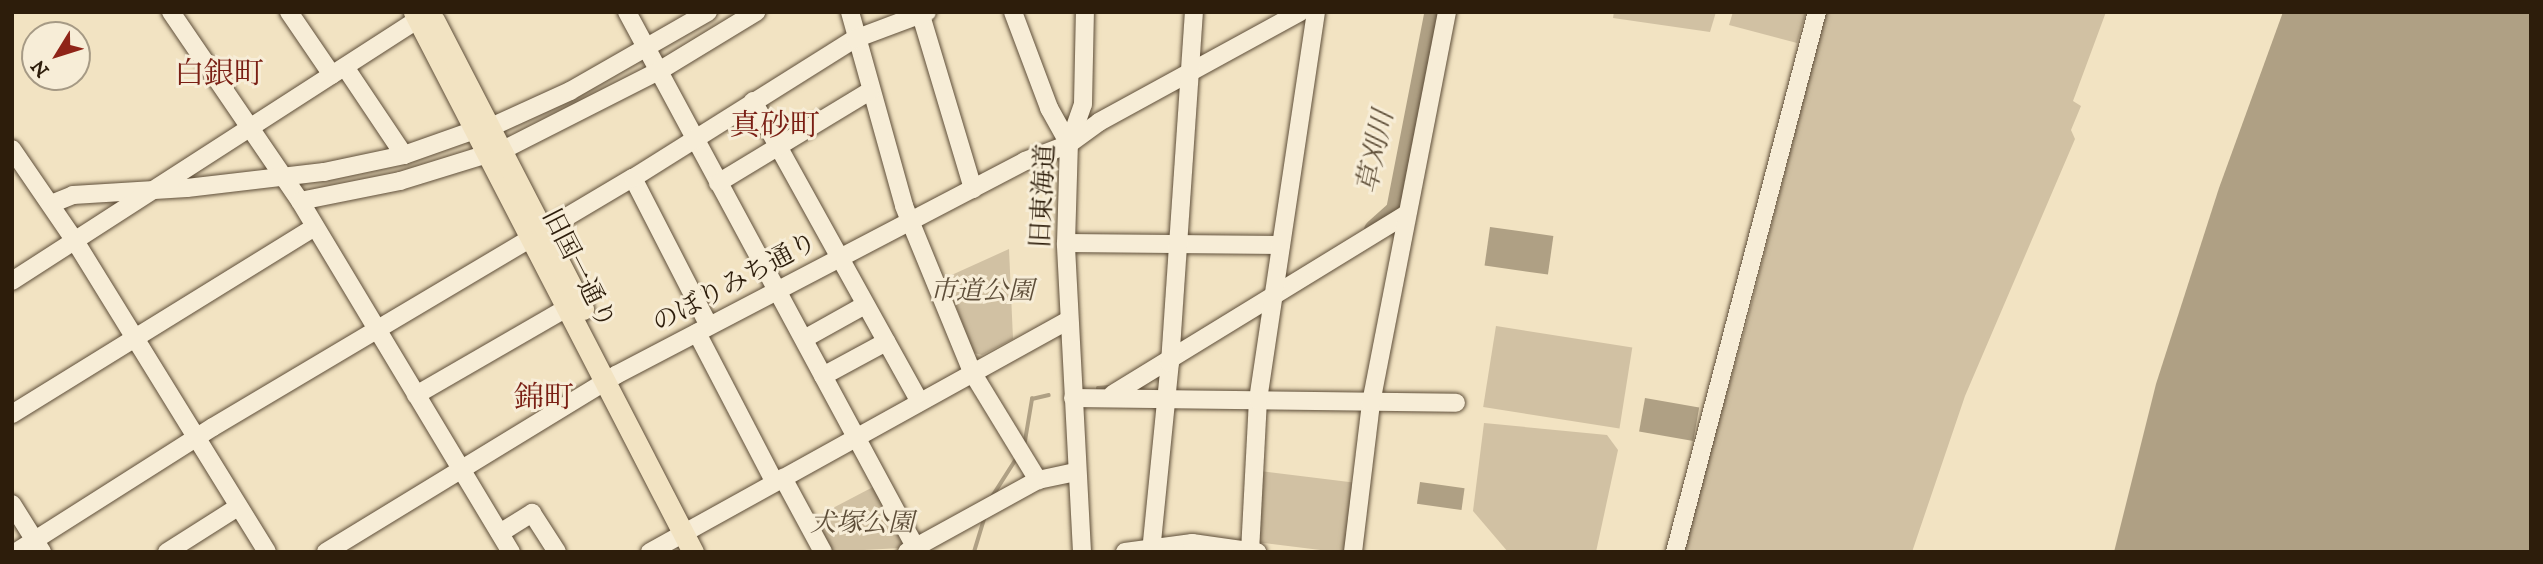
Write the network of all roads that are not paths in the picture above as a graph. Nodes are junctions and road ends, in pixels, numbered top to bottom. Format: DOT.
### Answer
graph roads {
  1 [pos="171,12"];
  2 [pos="289,12"];
  3 [pos="627,12"];
  4 [pos="708,12"];
  5 [pos="756,12"];
  6 [pos="850,12"];
  7 [pos="1013,12"];
  8 [pos="1085,12"];
  9 [pos="1194,12"];
  10 [pos="1300,12"];
  11 [pos="1316,12"];
  12 [pos="1447,12"];
  13 [pos="1817,12"];
  14 [pos="923,13"];
  15 [pos="423,14"];
  16 [pos="855,39"];
  17 [pos="647,48"];
  18 [pos="339,71"];
  19 [pos="659,72"];
  20 [pos="1190,73"];
  21 [pos="870,91"];
  22 [pos="752,102"];
  23 [pos="251,128"];
  24 [pos="483,128"];
  25 [pos="695,137"];
  26 [pos="1069,144"];
  27 [pos="778,148"];
  28 [pos="12,149"];
  29 [pos="495,152"];
  30 [pos="404,155"];
  31 [pos="285,178"];
  32 [pos="634,178"];
  33 [pos="718,183"];
  34 [pos="157,189"];
  35 [pos="973,189"];
  36 [pos="300,201"];
  37 [pos="51,204"];
  38 [pos="1407,214"];
  39 [pos="912,221"];
  40 [pos="315,227"];
  41 [pos="537,232"];
  42 [pos="75,241"];
  43 [pos="1177,241"];
  44 [pos="1066,243"];
  45 [pos="1282,245"];
  46 [pos="839,259"];
  47 [pos="12,281"];
  48 [pos="777,290"];
  49 [pos="1274,295"];
  50 [pos="572,304"];
  51 [pos="865,304"];
  52 [pos="1069,320"];
  53 [pos="376,328"];
  54 [pos="703,329"];
  55 [pos="136,339"];
  56 [pos="804,339"];
  57 [pos="886,342"];
  58 [pos="1170,363"];
  59 [pos="972,372"];
  60 [pos="823,376"];
  61 [pos="610,378"];
  62 [pos="416,395"];
  63 [pos="1073,398"];
  64 [pos="1107,398"];
  65 [pos="1166,399"];
  66 [pos="1258,400"];
  67 [pos="919,401"];
  68 [pos="1371,403"];
  69 [pos="1456,403"];
  70 [pos="12,414"];
  71 [pos="197,437"];
  72 [pos="855,437"];
  73 [pos="461,470"];
  74 [pos="1076,472"];
  75 [pos="778,479"];
  76 [pos="1038,480"];
  77 [pos="12,504"];
  78 [pos="239,507"];
  79 [pos="688,529"];
  80 [pos="500,533"];
  81 [pos="38,546"];
  82 [pos="1151,549"];
  83 [pos="913,550"];
  84 [pos="1250,551"];
  85 [pos="16,552"];
  86 [pos="167,552"];
  87 [pos="267,552"];
  88 [pos="326,552"];
  89 [pos="511,552"];
  90 [pos="557,552"];
  91 [pos="650,552"];
  92 [pos="693,552"];
  93 [pos="709,552"];
  94 [pos="823,552"];
  95 [pos="1082,552"];
  96 [pos="1125,552"];
  97 [pos="1257,552"];
  98 [pos="1353,552"];
  99 [pos="1675,552"];
  1 -- 23 [label="street"];
  2 -- 18 [label="street"];
  3 -- 17 [label="street"];
  4 -- 17 [label="street"];
  5 -- 19 [label="street"];
  6 -- 16 [label="street"];
  7 -- 26 [label="street"];
  8 -- 26 [label="street, 旧東海道"];
  9 -- 20 [label="street"];
  10 -- 20 [label="street, のぼりみち通り"];
  11 -- 45 [label="street"];
  12 -- 38 [label="street"];
  13 -- 99 [label="street"];
  14 -- 16 [label="street"];
  14 -- 35 [label="street"];
  15 -- 18 [label="street"];
  15 -- 24 [label="main road, 旧国一通り"];
  16 -- 21 [label="street"];
  16 -- 22 [label="street"];
  17 -- 19 [label="street"];
  17 -- 24 [label="street"];
  18 -- 23 [label="street"];
  18 -- 30 [label="street"];
  19 -- 25 [label="street"];
  19 -- 29 [label="street"];
  20 -- 26 [label="street, のぼりみち通り"];
  20 -- 43 [label="street"];
  21 -- 27 [label="street"];
  21 -- 39 [label="street"];
  22 -- 25 [label="street"];
  22 -- 27 [label="street"];
  23 -- 31 [label="street"];
  23 -- 34 [label="street"];
  24 -- 29 [label="main road, 旧国一通り"];
  24 -- 30 [label="street"];
  25 -- 32 [label="street"];
  25 -- 33 [label="street"];
  26 -- 35 [label="street, のぼりみち通り"];
  26 -- 44 [label="street, 旧東海道"];
  27 -- 33 [label="street"];
  27 -- 46 [label="street"];
  28 -- 37 [label="street"];
  29 -- 36 [label="street"];
  29 -- 41 [label="main road, 旧国一通り"];
  30 -- 31 [label="street"];
  31 -- 34 [label="street"];
  31 -- 36 [label="street"];
  32 -- 41 [label="street"];
  32 -- 54 [label="street"];
  33 -- 48 [label="street"];
  34 -- 37 [label="street"];
  34 -- 42 [label="street"];
  35 -- 39 [label="street, のぼりみち通り"];
  36 -- 40 [label="street"];
  37 -- 42 [label="street"];
  38 -- 49 [label="street"];
  38 -- 68 [label="street"];
  39 -- 46 [label="street, のぼりみち通り"];
  39 -- 59 [label="street"];
  40 -- 53 [label="street"];
  40 -- 55 [label="street"];
  41 -- 50 [label="main road, 旧国一通り"];
  41 -- 53 [label="street"];
  42 -- 47 [label="street"];
  42 -- 55 [label="street"];
  43 -- 44 [label="street"];
  43 -- 45 [label="street"];
  43 -- 58 [label="street"];
  44 -- 52 [label="street, 旧東海道"];
  45 -- 49 [label="street"];
  46 -- 48 [label="street, のぼりみち通り"];
  46 -- 51 [label="street"];
  48 -- 54 [label="street, のぼりみち通り"];
  48 -- 56 [label="street"];
  49 -- 58 [label="street"];
  49 -- 66 [label="street"];
  50 -- 61 [label="main road, 旧国一通り"];
  50 -- 62 [label="street"];
  51 -- 56 [label="street"];
  51 -- 57 [label="street"];
  52 -- 59 [label="street"];
  52 -- 63 [label="street, 旧東海道"];
  53 -- 62 [label="street"];
  53 -- 71 [label="street"];
  54 -- 61 [label="street, のぼりみち通り"];
  54 -- 75 [label="street"];
  55 -- 70 [label="street"];
  55 -- 71 [label="street"];
  56 -- 60 [label="street"];
  57 -- 60 [label="street"];
  57 -- 67 [label="street"];
  58 -- 64 [label="street"];
  58 -- 65 [label="street"];
  59 -- 67 [label="street"];
  59 -- 76 [label="street"];
  60 -- 72 [label="street"];
  61 -- 73 [label="street, のぼりみち通り"];
  61 -- 79 [label="main road, 旧国一通り"];
  62 -- 73 [label="street"];
  63 -- 64 [label="street"];
  63 -- 74 [label="street, 旧東海道"];
  64 -- 65 [label="street"];
  65 -- 66 [label="street"];
  65 -- 82 [label="street"];
  66 -- 68 [label="street"];
  66 -- 84 [label="street"];
  67 -- 72 [label="street"];
  68 -- 69 [label="street"];
  68 -- 98 [label="street"];
  71 -- 78 [label="street"];
  71 -- 81 [label="street"];
  72 -- 75 [label="street"];
  72 -- 83 [label="street"];
  73 -- 80 [label="street"];
  73 -- 88 [label="street, のぼりみち通り"];
  74 -- 76 [label="street"];
  74 -- 95 [label="street, 旧東海道"];
  75 -- 79 [label="street"];
  75 -- 94 [label="street"];
  76 -- 83 [label="street"];
  77 -- 81 [label="street"];
  78 -- 86 [label="street"];
  78 -- 87 [label="street"];
  79 -- 91 [label="street"];
  79 -- 92 [label="main road, 旧国一通り"];
  79 -- 93 [label="main road, 旧国一通り"];
  80 -- 89 [label="street"];
  80 -- 90 [label="street"];
  81 -- 85 [label="street"];
  82 -- 84 [label="street"];
  82 -- 96 [label="street"];
  84 -- 97 [label="street"];
}
